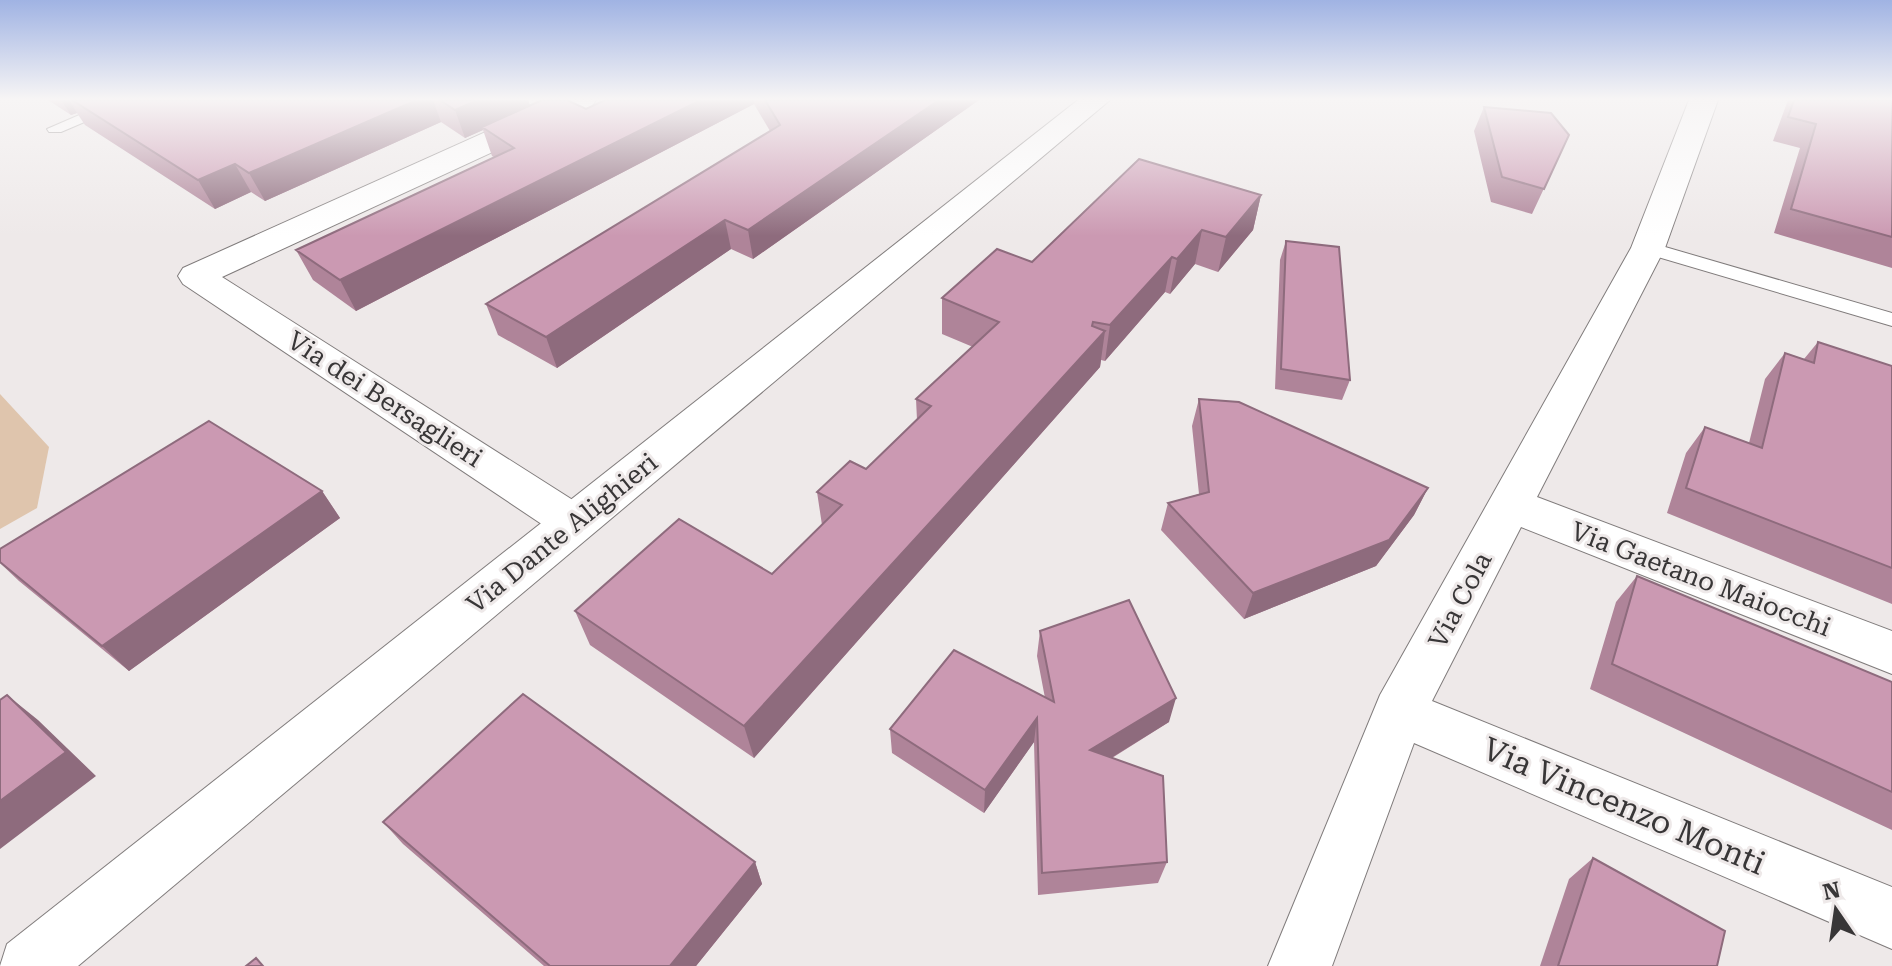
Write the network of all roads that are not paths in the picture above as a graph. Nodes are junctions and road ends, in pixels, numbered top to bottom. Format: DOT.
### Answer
graph roads {
  1 [pos="483,145"];
  2 [pos="1040,145"];
  3 [pos="1687,145"];
  4 [pos="1648,248"];
  5 [pos="1892,320"];
  6 [pos="1511,505"];
  7 [pos="574,523"];
  8 [pos="1892,653"];
  9 [pos="1399,712"];
  10 [pos="1892,918"];
  11 [pos="29,966"];
  12 [pos="1300,966"];
  1 -- 7 [label="street, Via dei Bersaglieri"];
  2 -- 7 [label="street, Via Dante Alighieri"];
  3 -- 4 [label="street, Via Cola"];
  4 -- 5 [label="lane"];
  4 -- 6 [label="street, Via Cola"];
  6 -- 8 [label="street, Via Gaetano Maiocchi"];
  6 -- 9 [label="street, Via Cola"];
  7 -- 11 [label="street, Via Dante Alighieri"];
  9 -- 10 [label="street, Via Vincenzo Monti"];
  9 -- 12 [label="street, Via Cola"];
}
